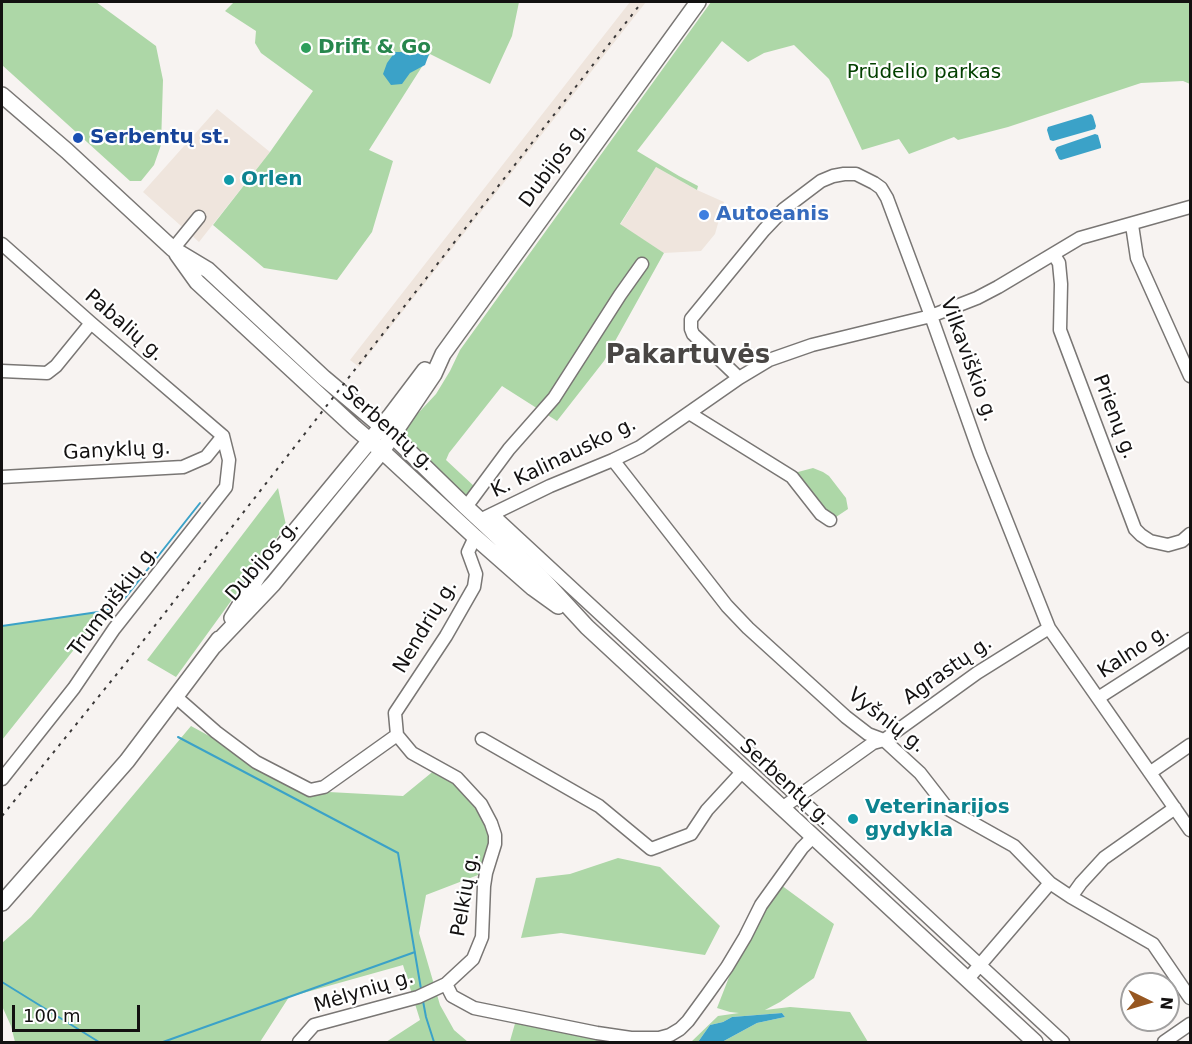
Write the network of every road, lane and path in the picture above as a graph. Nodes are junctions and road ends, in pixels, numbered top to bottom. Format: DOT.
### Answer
graph roads {
  1 [pos="698,2"];
  2 [pos="2,95"];
  3 [pos="1191,207"];
  4 [pos="199,217"];
  5 [pos="1132,225"];
  6 [pos="2,244"];
  7 [pos="174,249"];
  8 [pos="1054,255"];
  9 [pos="642,264"];
  10 [pos="931,316"];
  11 [pos="91,323"];
  12 [pos="2,371"];
  13 [pos="1191,376"];
  14 [pos="739,378"];
  15 [pos="689,412"];
  16 [pos="387,431"];
  17 [pos="223,436"];
  18 [pos="376,446"];
  19 [pos="613,460"];
  20 [pos="2,477"];
  21 [pos="466,507"];
  22 [pos="486,517"];
  23 [pos="830,520"];
  24 [pos="1191,534"];
  25 [pos="475,537"];
  26 [pos="587,627"];
  27 [pos="1049,628"];
  28 [pos="1191,639"];
  29 [pos="176,697"];
  30 [pos="1098,698"];
  31 [pos="397,735"];
  32 [pos="482,740"];
  33 [pos="884,740"];
  34 [pos="1191,746"];
  35 [pos="742,772"];
  36 [pos="1150,772"];
  37 [pos="2,779"];
  38 [pos="797,796"];
  39 [pos="782,808"];
  40 [pos="1175,808"];
  41 [pos="1191,830"];
  42 [pos="813,837"];
  43 [pos="1050,884"];
  44 [pos="1071,897"];
  45 [pos="2,903"];
  46 [pos="981,966"];
  47 [pos="968,980"];
  48 [pos="446,984"];
  49 [pos="1191,998"];
  50 [pos="1191,1024"];
  51 [pos="299,1042"];
  52 [pos="1035,1042"];
  53 [pos="1063,1042"];
  54 [pos="1164,1042"];
  1 -- 16 [label="main road, Dubijos g."];
  2 -- 7 [label="main road, Serbentų g."];
  3 -- 5 [label="street, K. Kalinausko g."];
  4 -- 7 [label="street"];
  5 -- 8 [label="street, K. Kalinausko g."];
  5 -- 13 [label="street"];
  6 -- 11 [label="street, Pabalių g."];
  7 -- 16 [label="main road, Serbentų g."];
  7 -- 18 [label="main road, Serbentų g."];
  8 -- 10 [label="street, K. Kalinausko g."];
  8 -- 24 [label="street, Prienų g."];
  9 -- 21 [label="street"];
  10 -- 14 [label="street, K. Kalinausko g."];
  10 -- 14 [label="street, Vilkaviškio g."];
  10 -- 27 [label="street, Vilkaviškio g."];
  11 -- 12 [label="street"];
  11 -- 17 [label="street, Pabalių g."];
  14 -- 15 [label="street, K. Kalinausko g."];
  15 -- 19 [label="street, K. Kalinausko g."];
  15 -- 23 [label="street"];
  16 -- 18 [label="main road, Dubijos g."];
  16 -- 21 [label="main road, Serbentų g."];
  17 -- 20 [label="street, Ganyklų g."];
  17 -- 37 [label="street, Trumpiškių g."];
  18 -- 25 [label="main road, Serbentų g."];
  18 -- 29 [label="main road, Dubijos g."];
  19 -- 22 [label="street, K. Kalinausko g."];
  19 -- 33 [label="street, Vyšnių g."];
  21 -- 22 [label="main road, Serbentų g."];
  22 -- 26 [label="main road, Serbentų g."];
  22 -- 38 [label="street"];
  25 -- 26 [label="main road, Serbentų g."];
  25 -- 31 [label="street, Nendrių g."];
  26 -- 35 [label="main road, Serbentų g."];
  27 -- 30 [label="street, Vilkaviškio g."];
  27 -- 33 [label="street, Agrastų g."];
  28 -- 30 [label="street, Kalno g."];
  29 -- 31 [label="street"];
  29 -- 45 [label="main road, Dubijos g."];
  30 -- 36 [label="street, Vilkaviškio g."];
  31 -- 48 [label="street, Pelkių g."];
  32 -- 35 [label="street"];
  33 -- 38 [label="street, Agrastų g."];
  33 -- 43 [label="street, Vyšnių g."];
  34 -- 36 [label="street"];
  35 -- 39 [label="main road, Serbentų g."];
  36 -- 40 [label="street, Vilkaviškio g."];
  38 -- 39 [label="street, Agrastų g."];
  38 -- 46 [label="street"];
  39 -- 42 [label="main road, Serbentų g."];
  40 -- 41 [label="street, Vilkaviškio g."];
  40 -- 44 [label="street"];
  42 -- 47 [label="main road, Serbentų g."];
  42 -- 48 [label="street"];
  43 -- 44 [label="street, Vyšnių g."];
  43 -- 46 [label="street"];
  44 -- 49 [label="street, Vyšnių g."];
  46 -- 47 [label="street"];
  46 -- 53 [label="street"];
  47 -- 52 [label="main road, Serbentų g."];
  48 -- 51 [label="street, Mėlynių g."];
  50 -- 54 [label="street"];
}
